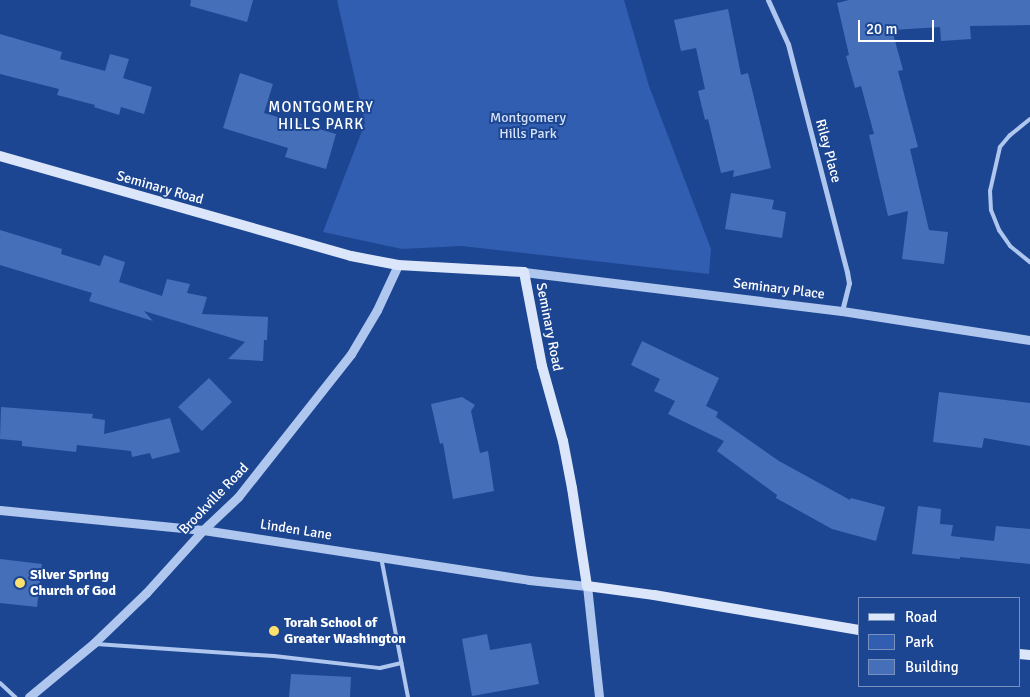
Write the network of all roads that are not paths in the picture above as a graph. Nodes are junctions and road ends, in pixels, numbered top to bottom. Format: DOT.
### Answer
graph roads {
  1 [pos="768,0"];
  2 [pos="1030,119"];
  3 [pos="0,156"];
  4 [pos="1030,262"];
  5 [pos="398,265"];
  6 [pos="524,272"];
  7 [pos="842,311"];
  8 [pos="1030,340"];
  9 [pos="0,510"];
  10 [pos="203,530"];
  11 [pos="381,557"];
  12 [pos="587,586"];
  13 [pos="858,630"];
  14 [pos="94,644"];
  15 [pos="401,663"];
  16 [pos="0,683"];
  17 [pos="15,697"];
  18 [pos="29,697"];
  19 [pos="408,697"];
  20 [pos="599,697"];
  1 -- 7 [label="street, Riley Place"];
  2 -- 4 [label="lane"];
  3 -- 5 [label="main road, Seminary Road"];
  5 -- 6 [label="main road, Seminary Road"];
  5 -- 10 [label="street, Brookville Road"];
  6 -- 7 [label="street, Seminary Place"];
  6 -- 12 [label="main road, Seminary Road"];
  7 -- 8 [label="street, Seminary Place"];
  9 -- 10 [label="street, Linden Lane"];
  10 -- 11 [label="street, Linden Lane"];
  10 -- 14 [label="street, Brookville Road"];
  11 -- 12 [label="street, Linden Lane"];
  11 -- 15 [label="lane"];
  12 -- 13 [label="main road"];
  12 -- 20 [label="street"];
  14 -- 15 [label="lane"];
  14 -- 18 [label="street, Brookville Road"];
  15 -- 19 [label="lane"];
  16 -- 17 [label="lane"];
}
